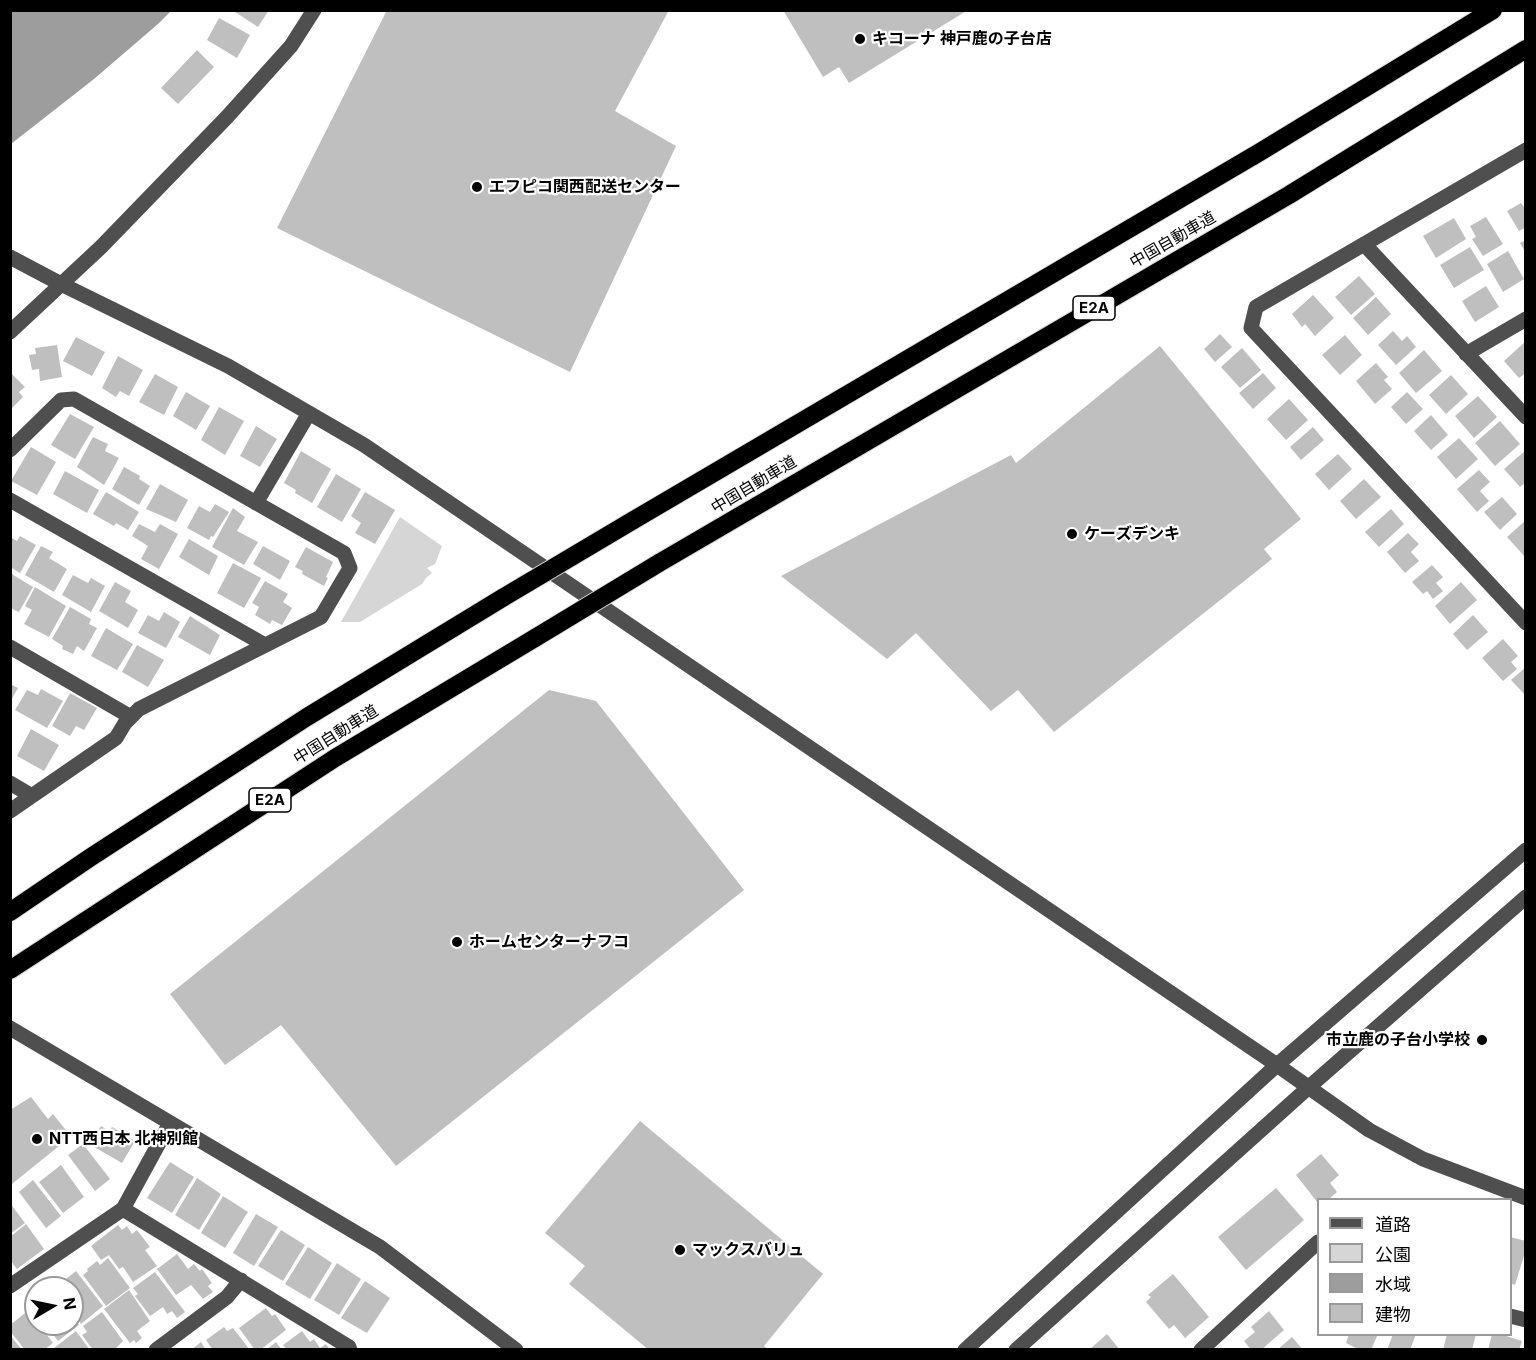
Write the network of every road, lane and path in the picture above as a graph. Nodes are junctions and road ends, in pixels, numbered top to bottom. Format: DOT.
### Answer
graph roads {
  1 [pos="314,10"];
  2 [pos="1493,10"];
  3 [pos="1526,49"];
  4 [pos="1526,150"];
  5 [pos="1364,244"];
  6 [pos="10,257"];
  7 [pos="61,284"];
  8 [pos="1526,319"];
  9 [pos="10,332"];
  10 [pos="1466,354"];
  11 [pos="309,413"];
  12 [pos="1526,417"];
  13 [pos="10,450"];
  14 [pos="10,500"];
  15 [pos="256,503"];
  16 [pos="1526,623"];
  17 [pos="265,645"];
  18 [pos="10,647"];
  19 [pos="131,717"];
  20 [pos="10,783"];
  21 [pos="32,796"];
  22 [pos="10,811"];
  23 [pos="1526,850"];
  24 [pos="1526,897"];
  25 [pos="10,912"];
  26 [pos="10,970"];
  27 [pos="11,1028"];
  28 [pos="1277,1065"];
  29 [pos="1310,1087"];
  30 [pos="170,1123"];
  31 [pos="1526,1198"];
  32 [pos="123,1209"];
  33 [pos="1317,1243"];
  34 [pos="241,1280"];
  35 [pos="10,1286"];
  36 [pos="156,1350"];
  37 [pos="350,1350"];
  38 [pos="516,1350"];
  39 [pos="965,1350"];
  40 [pos="1016,1350"];
  41 [pos="1201,1350"];
  1 -- 7 [label="street"];
  2 -- 25 [label="highway, 中国自動車道, bridge"];
  3 -- 26 [label="highway, 中国自動車道 / E2A, bridge"];
  4 -- 5 [label="street"];
  5 -- 10 [label="street"];
  5 -- 16 [label="street"];
  6 -- 7 [label="street"];
  7 -- 9 [label="street"];
  7 -- 11 [label="street"];
  8 -- 10 [label="street"];
  10 -- 12 [label="street"];
  11 -- 15 [label="street"];
  11 -- 28 [label="street"];
  13 -- 15 [label="street"];
  14 -- 17 [label="street"];
  15 -- 17 [label="street"];
  17 -- 19 [label="street"];
  18 -- 19 [label="street"];
  19 -- 21 [label="street"];
  20 -- 21 [label="street"];
  21 -- 22 [label="street"];
  23 -- 28 [label="street"];
  24 -- 29 [label="street"];
  27 -- 30 [label="street"];
  28 -- 29 [label="street"];
  28 -- 39 [label="street"];
  29 -- 31 [label="street"];
  29 -- 40 [label="street"];
  30 -- 32 [label="street"];
  30 -- 38 [label="street"];
  32 -- 34 [label="street"];
  32 -- 35 [label="street"];
  33 -- 41 [label="street"];
  34 -- 36 [label="street"];
  34 -- 37 [label="street"];
}
